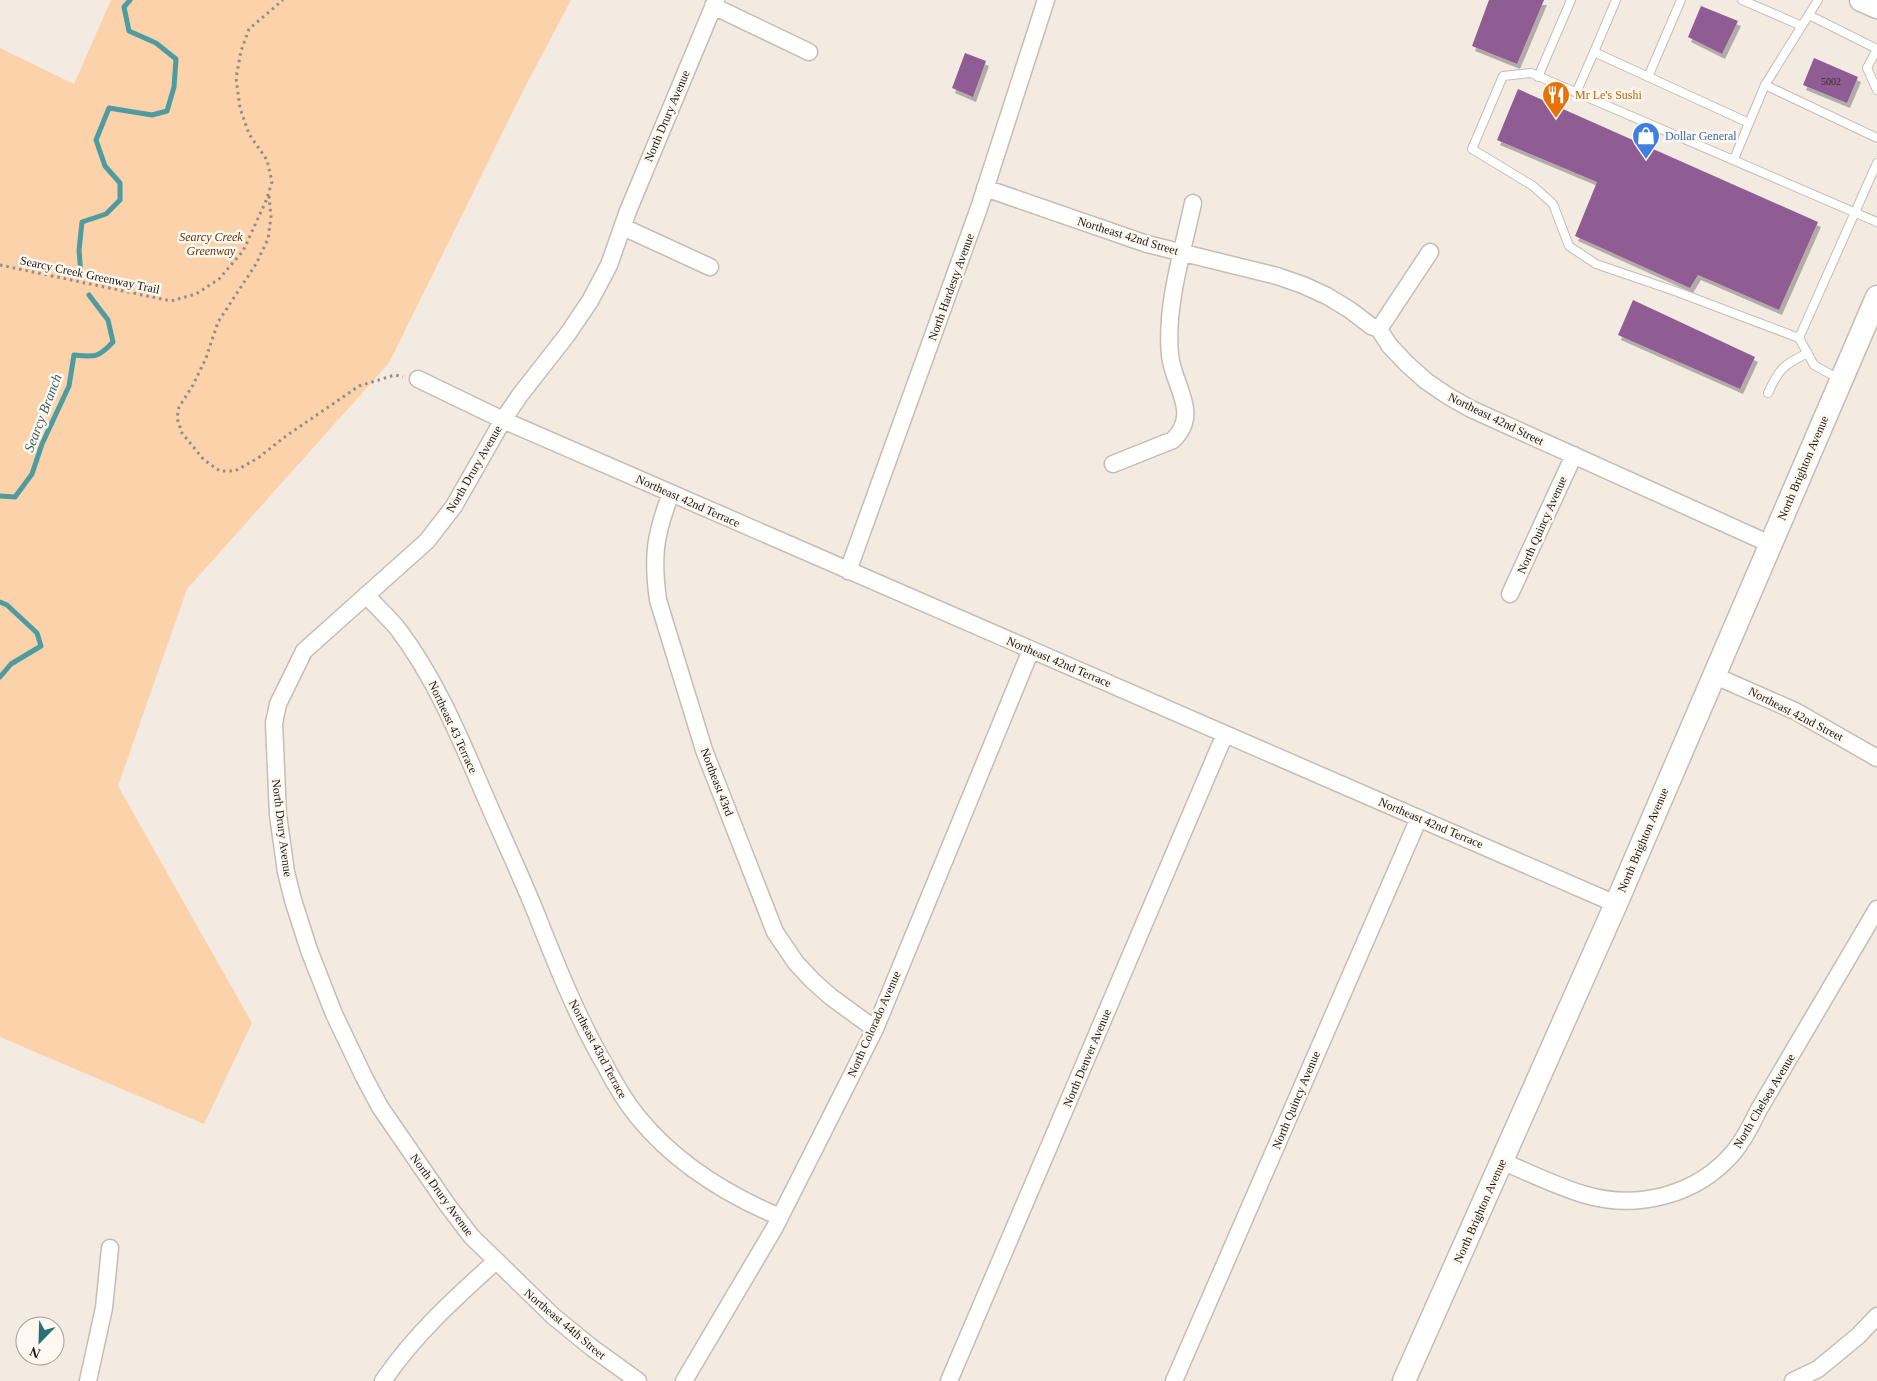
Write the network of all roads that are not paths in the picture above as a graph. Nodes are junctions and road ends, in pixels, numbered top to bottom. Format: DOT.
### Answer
graph roads {
  1 [pos="1046,0"];
  2 [pos="1571,0"];
  3 [pos="1616,0"];
  4 [pos="1681,0"];
  5 [pos="1742,0"];
  6 [pos="1818,0"];
  7 [pos="1861,0"];
  8 [pos="714,3"];
  9 [pos="1877,7"];
  10 [pos="1809,15"];
  11 [pos="1802,26"];
  12 [pos="1877,49"];
  13 [pos="809,52"];
  14 [pos="1594,52"];
  15 [pos="1648,76"];
  16 [pos="1538,77"];
  17 [pos="1766,86"];
  18 [pos="1877,90"];
  19 [pos="1576,93"];
  20 [pos="1749,123"];
  21 [pos="1877,138"];
  22 [pos="1734,160"];
  23 [pos="1877,163"];
  24 [pos="985,188"];
  25 [pos="1193,203"];
  26 [pos="1854,213"];
  27 [pos="1877,222"];
  28 [pos="623,227"];
  29 [pos="1430,252"];
  30 [pos="1183,253"];
  31 [pos="710,267"];
  32 [pos="1877,297"];
  33 [pos="1379,329"];
  34 [pos="1799,338"];
  35 [pos="1808,353"];
  36 [pos="418,379"];
  37 [pos="1841,380"];
  38 [pos="1768,394"];
  39 [pos="503,420"];
  40 [pos="1574,455"];
  41 [pos="1113,464"];
  42 [pos="670,493"];
  43 [pos="1770,544"];
  44 [pos="848,570"];
  45 [pos="1510,594"];
  46 [pos="366,595"];
  47 [pos="1031,650"];
  48 [pos="1714,675"];
  49 [pos="1226,734"];
  50 [pos="1877,758"];
  51 [pos="494,816"];
  52 [pos="1419,818"];
  53 [pos="1616,904"];
  54 [pos="1877,909"];
  55 [pos="875,1028"];
  56 [pos="1502,1161"];
  57 [pos="780,1217"];
  58 [pos="110,1248"];
  59 [pos="496,1261"];
  60 [pos="1877,1316"];
  61 [pos="88,1381"];
  62 [pos="383,1381"];
  63 [pos="638,1381"];
  64 [pos="684,1381"];
  65 [pos="949,1381"];
  66 [pos="1174,1381"];
  67 [pos="1404,1381"];
  68 [pos="1793,1381"];
  1 -- 24 [label="street, North Hardesty Avenue"];
  2 -- 16 [label="lane"];
  3 -- 14 [label="lane"];
  4 -- 15 [label="lane"];
  5 -- 11 [label="lane"];
  6 -- 10 [label="lane"];
  7 -- 9 [label="main road"];
  8 -- 13 [label="street, North Drury Avenue"];
  8 -- 28 [label="street, North Drury Avenue"];
  10 -- 11 [label="lane"];
  10 -- 12 [label="lane"];
  11 -- 17 [label="lane"];
  12 -- 18 [label="lane"];
  14 -- 15 [label="lane"];
  14 -- 19 [label="lane"];
  15 -- 20 [label="lane"];
  16 -- 19 [label="lane"];
  16 -- 34 [label="lane"];
  17 -- 20 [label="lane"];
  17 -- 21 [label="lane"];
  19 -- 22 [label="lane"];
  20 -- 22 [label="lane"];
  22 -- 26 [label="lane"];
  23 -- 26 [label="lane"];
  24 -- 30 [label="street, Northeast 42nd Street"];
  24 -- 44 [label="street, North Hardesty Avenue"];
  25 -- 30 [label="street"];
  26 -- 27 [label="lane"];
  26 -- 34 [label="lane"];
  28 -- 31 [label="street"];
  28 -- 39 [label="street, North Drury Avenue"];
  29 -- 33 [label="street"];
  30 -- 33 [label="street, Northeast 42nd Street"];
  30 -- 41 [label="street"];
  32 -- 37 [label="main road, North Brighton Avenue"];
  33 -- 40 [label="street, Northeast 42nd Street"];
  34 -- 35 [label="lane"];
  35 -- 37 [label="lane"];
  35 -- 38 [label="lane"];
  36 -- 39 [label="street, North Drury Avenue"];
  37 -- 43 [label="main road, North Brighton Avenue"];
  39 -- 42 [label="street, Northeast 42nd Terrace"];
  39 -- 46 [label="street, North Drury Avenue"];
  40 -- 43 [label="street, Northeast 42nd Street"];
  40 -- 45 [label="street, North Quincy Avenue"];
  42 -- 44 [label="street, Northeast 42nd Terrace"];
  42 -- 55 [label="street, Northeast 43rd"];
  43 -- 48 [label="main road, North Brighton Avenue"];
  44 -- 47 [label="street, Northeast 42nd Terrace"];
  46 -- 51 [label="street, Northeast 43 Terrace"];
  46 -- 59 [label="street, North Drury Avenue"];
  47 -- 49 [label="street, Northeast 42nd Terrace"];
  47 -- 55 [label="street, North Colorado Avenue"];
  48 -- 50 [label="street, Northeast 42nd Street"];
  48 -- 53 [label="main road, North Brighton Avenue"];
  49 -- 52 [label="street, Northeast 42nd Terrace"];
  49 -- 65 [label="street, North Denver Avenue"];
  51 -- 57 [label="street, Northeast 43rd Terrace"];
  52 -- 53 [label="street, Northeast 42nd Terrace"];
  52 -- 66 [label="street, North Quincy Avenue"];
  53 -- 56 [label="main road, North Brighton Avenue"];
  54 -- 56 [label="street, North Chelsea Avenue"];
  55 -- 57 [label="street, North Colorado Avenue"];
  56 -- 67 [label="main road, North Brighton Avenue"];
  57 -- 64 [label="street, North Colorado Avenue"];
  58 -- 61 [label="street"];
  59 -- 62 [label="street"];
  59 -- 63 [label="street, Northeast 44th Street"];
  60 -- 68 [label="street"];
}
